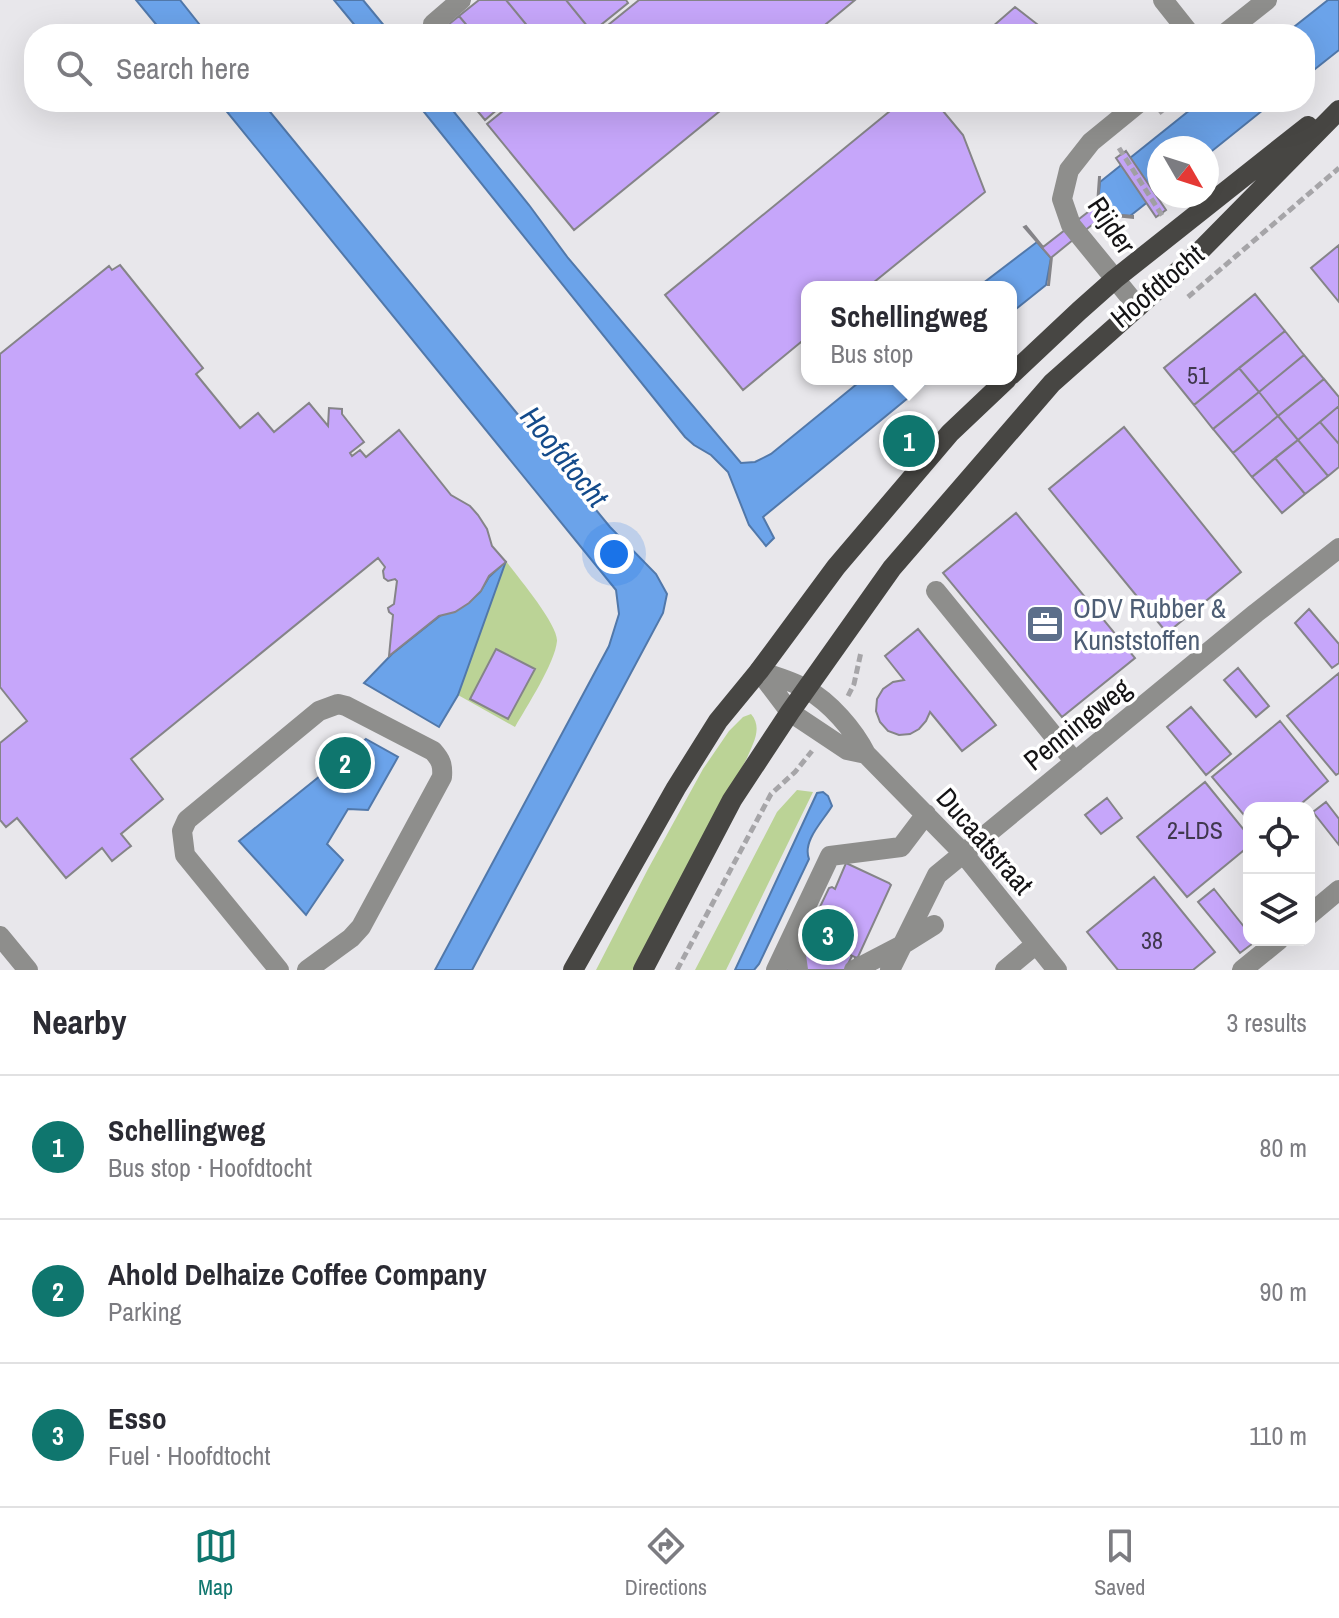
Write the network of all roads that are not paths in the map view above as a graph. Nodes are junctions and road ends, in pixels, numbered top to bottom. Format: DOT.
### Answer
graph roads {
  1 [pos="461,0"];
  2 [pos="1163,0"];
  3 [pos="1267,0"];
  4 [pos="433,24"];
  5 [pos="1182,24"];
  6 [pos="1237,24"];
  7 [pos="1339,102"];
  8 [pos="1339,110"];
  9 [pos="1128,112"];
  10 [pos="1115,279"];
  11 [pos="1138,307"];
  12 [pos="1017,369"];
  13 [pos="1001,385"];
  14 [pos="1339,548"];
  15 [pos="936,591"];
  16 [pos="759,671"];
  17 [pos="807,689"];
  18 [pos="790,712"];
  19 [pos="866,754"];
  20 [pos="1075,762"];
  21 [pos="926,814"];
  22 [pos="963,853"];
  23 [pos="1339,890"];
  24 [pos="1315,910"];
  25 [pos="934,925"];
  26 [pos="793,934"];
  27 [pos="0,936"];
  28 [pos="902,945"];
  29 [pos="1035,945"];
  30 [pos="1272,946"];
  31 [pos="28,970"];
  32 [pos="279,970"];
  33 [pos="307,970"];
  34 [pos="573,970"];
  35 [pos="643,970"];
  36 [pos="776,970"];
  37 [pos="798,970"];
  38 [pos="854,970"];
  39 [pos="879,970"];
  40 [pos="890,970"];
  41 [pos="1005,970"];
  42 [pos="1057,970"];
  43 [pos="1242,970"];
  1 -- 4 [label="street"];
  2 -- 5 [label="street"];
  3 -- 6 [label="street"];
  7 -- 10 [label="main road, Hoofdtocht"];
  8 -- 11 [label="main road, Hoofdtocht"];
  9 -- 10 [label="street, Rijder"];
  10 -- 11 [label="street, Rijder"];
  10 -- 12 [label="main road, Hoofdtocht"];
  11 -- 17 [label="main road, Hoofdtocht"];
  13 -- 16 [label="main road, Hoofdtocht"];
  14 -- 20 [label="street, Penningweg"];
  15 -- 20 [label="street"];
  16 -- 17 [label="street, Ducaatstraat"];
  16 -- 18 [label="street, Ducaatstraat"];
  16 -- 34 [label="main road, Hoofdtocht"];
  17 -- 18 [label="main road, Hoofdtocht"];
  17 -- 19 [label="street, Ducaatstraat"];
  18 -- 19 [label="street, Ducaatstraat"];
  18 -- 35 [label="main road, Hoofdtocht"];
  19 -- 21 [label="street, Ducaatstraat"];
  20 -- 22 [label="street, Penningweg"];
  21 -- 22 [label="street, Ducaatstraat"];
  21 -- 26 [label="street"];
  22 -- 28 [label="street, Penningweg"];
  22 -- 29 [label="street, Ducaatstraat"];
  23 -- 24 [label="street"];
  25 -- 28 [label="street"];
  26 -- 36 [label="street"];
  26 -- 37 [label="street"];
  27 -- 31 [label="street"];
  28 -- 38 [label="street"];
  28 -- 39 [label="street"];
  28 -- 40 [label="street, Penningweg"];
  29 -- 41 [label="street"];
  29 -- 42 [label="street, Ducaatstraat"];
  30 -- 43 [label="street"];
  32 -- 33 [label="street"];
}
